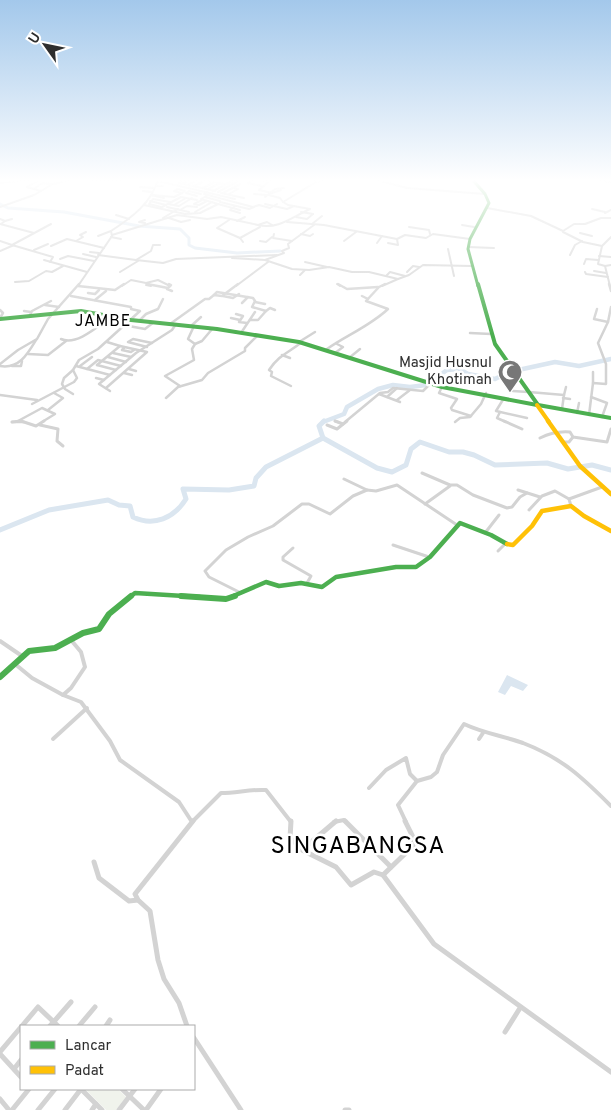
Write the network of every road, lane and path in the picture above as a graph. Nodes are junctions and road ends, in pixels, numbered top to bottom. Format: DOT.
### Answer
graph roads {
  1 [pos="26,231"];
  2 [pos="39,231"];
  3 [pos="111,231"];
  4 [pos="127,231"];
  5 [pos="223,231"];
  6 [pos="253,231"];
  7 [pos="305,231"];
  8 [pos="352,231"];
  9 [pos="429,231"];
  10 [pos="473,231"];
  11 [pos="563,231"];
  12 [pos="356,232"];
  13 [pos="35,233"];
  14 [pos="274,234"];
  15 [pos="301,234"];
  16 [pos="312,234"];
  17 [pos="430,234"];
  18 [pos="373,235"];
  19 [pos="88,236"];
  20 [pos="98,236"];
  21 [pos="111,236"];
  22 [pos="382,236"];
  23 [pos="572,236"];
  24 [pos="592,236"];
  25 [pos="272,237"];
  26 [pos="611,237"];
  27 [pos="240,238"];
  28 [pos="121,239"];
  29 [pos="370,239"];
  30 [pos="397,239"];
  31 [pos="470,239"];
  32 [pos="0,241"];
  33 [pos="75,241"];
  34 [pos="260,241"];
  35 [pos="292,241"];
  36 [pos="344,241"];
  37 [pos="582,241"];
  38 [pos="243,242"];
  39 [pos="377,243"];
  40 [pos="48,244"];
  41 [pos="388,244"];
  42 [pos="13,245"];
  43 [pos="160,245"];
  44 [pos="51,246"];
  45 [pos="602,246"];
  46 [pos="468,247"];
  47 [pos="104,248"];
  48 [pos="494,248"];
  49 [pos="448,249"];
  50 [pos="33,250"];
  51 [pos="0,251"];
  52 [pos="90,252"];
  53 [pos="83,254"];
  54 [pos="86,255"];
  55 [pos="277,255"];
  56 [pos="570,255"];
  57 [pos="106,256"];
  58 [pos="227,256"];
  59 [pos="599,256"];
  60 [pos="97,257"];
  61 [pos="611,257"];
  62 [pos="60,259"];
  63 [pos="82,259"];
  64 [pos="44,260"];
  65 [pos="265,260"];
  66 [pos="598,260"];
  67 [pos="137,261"];
  68 [pos="50,262"];
  69 [pos="63,262"];
  70 [pos="268,262"];
  71 [pos="305,262"];
  72 [pos="584,264"];
  73 [pos="58,265"];
  74 [pos="452,265"];
  75 [pos="611,265"];
  76 [pos="63,266"];
  77 [pos="472,266"];
  78 [pos="605,266"];
  79 [pos="329,267"];
  80 [pos="419,267"];
  81 [pos="305,270"];
  82 [pos="382,271"];
  83 [pos="594,271"];
  84 [pos="87,272"];
  85 [pos="120,272"];
  86 [pos="407,272"];
  87 [pos="585,272"];
  88 [pos="606,273"];
  89 [pos="377,274"];
  90 [pos="300,275"];
  91 [pos="385,276"];
  92 [pos="406,276"];
  93 [pos="454,276"];
  94 [pos="608,277"];
  95 [pos="398,279"];
  96 [pos="14,282"];
  97 [pos="146,283"];
  98 [pos="337,284"];
  99 [pos="79,285"];
  100 [pos="73,287"];
  101 [pos="378,287"];
  102 [pos="168,288"];
  103 [pos="99,290"];
  104 [pos="106,290"];
  105 [pos="611,291"];
  106 [pos="226,292"];
  107 [pos="88,293"];
  108 [pos="169,294"];
  109 [pos="239,294"];
  110 [pos="214,295"];
  111 [pos="71,296"];
  112 [pos="222,296"];
  113 [pos="248,296"];
  114 [pos="362,296"];
  115 [pos="163,299"];
  116 [pos="368,299"];
  117 [pos="51,301"];
  118 [pos="95,301"];
  119 [pos="255,302"];
  120 [pos="242,303"];
  121 [pos="266,304"];
  122 [pos="44,305"];
  123 [pos="59,307"];
  124 [pos="611,307"];
  125 [pos="597,309"];
  126 [pos="0,310"];
  127 [pos="275,310"];
  128 [pos="24,311"];
  129 [pos="266,311"];
  130 [pos="54,312"];
  131 [pos="30,314"];
  132 [pos="236,314"];
  133 [pos="264,314"];
  134 [pos="111,317"];
  135 [pos="201,317"];
  136 [pos="610,317"];
  137 [pos="232,318"];
  138 [pos="0,319"];
  139 [pos="131,320"];
  140 [pos="240,320"];
  141 [pos="250,320"];
  142 [pos="107,321"];
  143 [pos="139,321"];
  144 [pos="154,322"];
  145 [pos="262,322"];
  146 [pos="608,322"];
  147 [pos="248,323"];
  148 [pos="173,324"];
  149 [pos="125,325"];
  150 [pos="193,326"];
  151 [pos="213,328"];
  152 [pos="315,332"];
  153 [pos="156,334"];
  154 [pos="241,334"];
  155 [pos="470,334"];
  156 [pos="491,334"];
  157 [pos="163,335"];
  158 [pos="257,336"];
  159 [pos="152,338"];
  160 [pos="37,339"];
  161 [pos="61,339"];
  162 [pos="158,339"];
  163 [pos="66,340"];
  164 [pos="107,342"];
  165 [pos="300,342"];
  166 [pos="153,343"];
  167 [pos="336,343"];
  168 [pos="195,344"];
  169 [pos="120,346"];
  170 [pos="347,346"];
  171 [pos="147,347"];
  172 [pos="327,349"];
  173 [pos="360,349"];
  174 [pos="140,351"];
  175 [pos="112,353"];
  176 [pos="336,353"];
  177 [pos="28,354"];
  178 [pos="282,355"];
  179 [pos="92,357"];
  180 [pos="108,357"];
  181 [pos="132,357"];
  182 [pos="290,358"];
  183 [pos="349,358"];
  184 [pos="102,361"];
  185 [pos="605,361"];
  186 [pos="126,362"];
  187 [pos="93,364"];
  188 [pos="611,364"];
  189 [pos="0,365"];
  190 [pos="97,365"];
  191 [pos="76,366"];
  192 [pos="121,366"];
  193 [pos="80,367"];
  194 [pos="87,368"];
  195 [pos="129,369"];
  196 [pos="73,370"];
  197 [pos="116,370"];
  198 [pos="136,371"];
  199 [pos="592,372"];
  200 [pos="124,373"];
  201 [pos="111,375"];
  202 [pos="132,375"];
  203 [pos="96,378"];
  204 [pos="119,378"];
  205 [pos="125,379"];
  206 [pos="104,380"];
  207 [pos="520,380"];
  208 [pos="506,382"];
  209 [pos="431,383"];
  210 [pos="593,383"];
  211 [pos="180,386"];
  212 [pos="291,386"];
  213 [pos="442,386"];
  214 [pos="566,387"];
  215 [pos="64,388"];
  216 [pos="106,388"];
  217 [pos="397,388"];
  218 [pos="410,390"];
  219 [pos="110,391"];
  220 [pos="469,391"];
  221 [pos="513,391"];
  222 [pos="529,392"];
  223 [pos="54,393"];
  224 [pos="74,394"];
  225 [pos="378,394"];
  226 [pos="486,394"];
  227 [pos="0,395"];
  228 [pos="387,397"];
  229 [pos="563,397"];
  230 [pos="591,397"];
  231 [pos="166,398"];
  232 [pos="467,398"];
  233 [pos="504,398"];
  234 [pos="570,399"];
  235 [pos="41,400"];
  236 [pos="396,401"];
  237 [pos="400,402"];
  238 [pos="579,403"];
  239 [pos="32,404"];
  240 [pos="538,405"];
  241 [pos="48,410"];
  242 [pos="562,410"];
  243 [pos="500,412"];
  244 [pos="577,413"];
  245 [pos="589,415"];
  246 [pos="470,416"];
  247 [pos="602,417"];
  248 [pos="527,418"];
  249 [pos="611,418"];
  250 [pos="18,421"];
  251 [pos="335,421"];
  252 [pos="12,422"];
  253 [pos="455,422"];
  254 [pos="39,424"];
  255 [pos="343,424"];
  256 [pos="327,425"];
  257 [pos="522,429"];
  258 [pos="611,429"];
  259 [pos="555,431"];
  260 [pos="573,437"];
  261 [pos="540,438"];
  262 [pos="563,442"];
  263 [pos="63,446"];
  264 [pos="422,472"];
  265 [pos="344,479"];
  266 [pos="450,485"];
  267 [pos="602,486"];
  268 [pos="367,490"];
  269 [pos="518,490"];
  270 [pos="527,493"];
  271 [pos="611,494"];
  272 [pos="540,497"];
  273 [pos="569,499"];
  274 [pos="426,504"];
  275 [pos="571,506"];
  276 [pos="528,510"];
  277 [pos="499,515"];
  278 [pos="458,525"];
  279 [pos="611,531"];
  280 [pos="485,533"];
  281 [pos="393,544"];
  282 [pos="505,544"];
  283 [pos="293,548"];
  284 [pos="498,551"];
  285 [pos="430,557"];
  286 [pos="306,583"];
  287 [pos="241,594"];
  288 [pos="71,640"];
  289 [pos="0,642"];
  290 [pos="22,656"];
  291 [pos="14,664"];
  292 [pos="0,677"];
  293 [pos="63,694"];
  294 [pos="87,708"];
  295 [pos="483,732"];
  296 [pos="53,739"];
  297 [pos="479,740"];
  298 [pos="417,781"];
  299 [pos="369,788"];
  300 [pos="611,806"];
  301 [pos="193,821"];
  302 [pos="302,850"];
  303 [pos="94,862"];
  304 [pos="391,867"];
  305 [pos="383,875"];
  306 [pos="138,900"];
  307 [pos="71,1002"];
  308 [pos="95,1007"];
  309 [pos="520,1008"];
  310 [pos="110,1020"];
  311 [pos="52,1024"];
  312 [pos="24,1025"];
  313 [pos="81,1025"];
  314 [pos="107,1025"];
  315 [pos="186,1025"];
  316 [pos="20,1029"];
  317 [pos="505,1032"];
  318 [pos="195,1039"];
  319 [pos="0,1053"];
  320 [pos="20,1061"];
  321 [pos="14,1069"];
  322 [pos="611,1072"];
  323 [pos="20,1076"];
  324 [pos="28,1090"];
  325 [pos="54,1090"];
  326 [pos="80,1090"];
  327 [pos="82,1090"];
  328 [pos="123,1090"];
  329 [pos="134,1090"];
  330 [pos="160,1090"];
  331 [pos="129,1096"];
  332 [pos="0,1099"];
  333 [pos="96,1104"];
  334 [pos="9,1110"];
  335 [pos="38,1110"];
  336 [pos="65,1110"];
  337 [pos="92,1110"];
  338 [pos="102,1110"];
  339 [pos="119,1110"];
  340 [pos="145,1110"];
  341 [pos="240,1110"];
  1 -- 13 [label="street"];
  2 -- 13 [label="street"];
  3 -- 20 [label="street"];
  3 -- 21 [label="street"];
  4 -- 21 [label="street"];
  5 -- 27 [label="street"];
  6 -- 27 [label="street"];
  7 -- 15 [label="street"];
  8 -- 12 [label="street"];
  9 -- 17 [label="street"];
  10 -- 31 [label="street"];
  11 -- 23 [label="street"];
  12 -- 18 [label="street"];
  12 -- 36 [label="street"];
  13 -- 42 [label="street"];
  14 -- 25 [label="street"];
  15 -- 16 [label="street"];
  15 -- 35 [label="street"];
  17 -- 30 [label="street"];
  17 -- 31 [label="street"];
  18 -- 22 [label="street"];
  18 -- 29 [label="street"];
  19 -- 33 [label="street"];
  21 -- 28 [label="street"];
  21 -- 47 [label="street"];
  22 -- 30 [label="street"];
  22 -- 39 [label="street"];
  23 -- 24 [label="street"];
  23 -- 37 [label="street"];
  25 -- 34 [label="street"];
  25 -- 35 [label="street"];
  26 -- 45 [label="street"];
  27 -- 38 [label="street"];
  30 -- 41 [label="street"];
  31 -- 46 [label="street"];
  32 -- 42 [label="street"];
  33 -- 44 [label="street"];
  33 -- 47 [label="street"];
  35 -- 55 [label="street"];
  37 -- 45 [label="street"];
  37 -- 56 [label="street"];
  40 -- 50 [label="street"];
  42 -- 50 [label="street"];
  42 -- 51 [label="street"];
  43 -- 67 [label="street"];
  45 -- 59 [label="street"];
  46 -- 48 [label="street"];
  46 -- 77 [label="street"];
  47 -- 60 [label="street"];
  49 -- 74 [label="street"];
  50 -- 68 [label="street"];
  52 -- 60 [label="street"];
  53 -- 54 [label="street"];
  54 -- 60 [label="street"];
  54 -- 63 [label="street"];
  55 -- 58 [label="street"];
  55 -- 65 [label="street"];
  57 -- 60 [label="street"];
  57 -- 60 [label="street"];
  57 -- 67 [label="street"];
  58 -- 65 [label="street"];
  58 -- 67 [label="street"];
  59 -- 61 [label="street"];
  59 -- 66 [label="street"];
  60 -- 63 [label="street"];
  60 -- 84 [label="street"];
  62 -- 63 [label="street"];
  64 -- 68 [label="street"];
  65 -- 70 [label="street"];
  66 -- 72 [label="street"];
  66 -- 78 [label="street"];
  67 -- 85 [label="street"];
  68 -- 73 [label="street"];
  69 -- 73 [label="street"];
  70 -- 81 [label="street"];
  70 -- 106 [label="street"];
  71 -- 79 [label="street"];
  73 -- 76 [label="street"];
  74 -- 77 [label="street"];
  74 -- 80 [label="street"];
  74 -- 93 [label="street"];
  75 -- 78 [label="street"];
  76 -- 84 [label="street"];
  76 -- 96 [label="street"];
  77 -- 156 [label="street"];
  78 -- 88 [label="street"];
  79 -- 81 [label="street"];
  79 -- 89 [label="street"];
  80 -- 86 [label="street"];
  80 -- 92 [label="street"];
  81 -- 90 [label="street"];
  82 -- 89 [label="street"];
  83 -- 88 [label="street"];
  84 -- 99 [label="street"];
  87 -- 94 [label="street"];
  88 -- 94 [label="street"];
  89 -- 91 [label="street"];
  91 -- 92 [label="street"];
  91 -- 95 [label="street"];
  92 -- 95 [label="street"];
  94 -- 105 [label="street"];
  95 -- 101 [label="street"];
  97 -- 102 [label="street"];
  97 -- 102 [label="street"];
  97 -- 104 [label="street"];
  98 -- 101 [label="street"];
  99 -- 100 [label="street"];
  99 -- 103 [label="street"];
  99 -- 111 [label="street"];
  101 -- 116 [label="street"];
  102 -- 108 [label="street"];
  103 -- 104 [label="street"];
  103 -- 107 [label="street"];
  104 -- 118 [label="street"];
  106 -- 109 [label="street"];
  106 -- 110 [label="street"];
  106 -- 112 [label="street"];
  109 -- 112 [label="street"];
  109 -- 113 [label="street"];
  110 -- 112 [label="street"];
  110 -- 148 [label="street"];
  111 -- 118 [label="street"];
  111 -- 123 [label="street"];
  113 -- 119 [label="street"];
  113 -- 120 [label="street"];
  114 -- 116 [label="street"];
  115 -- 143 [label="street"];
  116 -- 167 [label="street"];
  117 -- 122 [label="street"];
  118 -- 139 [label="street"];
  119 -- 121 [label="street"];
  119 -- 129 [label="street"];
  122 -- 123 [label="street"];
  122 -- 131 [label="street"];
  123 -- 130 [label="street"];
  124 -- 136 [label="street"];
  125 -- 146 [label="street"];
  126 -- 138 [label="street"];
  127 -- 129 [label="street"];
  128 -- 131 [label="street"];
  129 -- 133 [label="street"];
  130 -- 131 [label="street"];
  130 -- 134 [label="street"];
  130 -- 160 [label="street"];
  131 -- 138 [label="street"];
  132 -- 140 [label="street"];
  133 -- 141 [label="street"];
  133 -- 141 [label="street"];
  134 -- 139 [label="street"];
  134 -- 142 [label="street"];
  135 -- 150 [label="street"];
  136 -- 146 [label="street"];
  137 -- 140 [label="street"];
  139 -- 143 [label="street"];
  139 -- 149 [label="street"];
  140 -- 147 [label="street"];
  141 -- 145 [label="street"];
  141 -- 147 [label="street"];
  142 -- 149 [label="street"];
  142 -- 163 [label="street"];
  143 -- 144 [label="street"];
  144 -- 148 [label="street"];
  144 -- 149 [label="street"];
  146 -- 185 [label="street"];
  147 -- 154 [label="street"];
  148 -- 150 [label="street"];
  148 -- 157 [label="street"];
  149 -- 191 [label="street"];
  150 -- 151 [label="street"];
  150 -- 168 [label="street"];
  151 -- 154 [label="street"];
  151 -- 168 [label="street"];
  152 -- 165 [label="street"];
  153 -- 157 [label="street"];
  154 -- 158 [label="street"];
  155 -- 156 [label="street"];
  156 -- 207 [label="street"];
  157 -- 162 [label="street"];
  158 -- 165 [label="street"];
  158 -- 211 [label="street"];
  159 -- 162 [label="street"];
  160 -- 177 [label="street"];
  160 -- 189 [label="street"];
  161 -- 163 [label="street"];
  162 -- 166 [label="street"];
  163 -- 177 [label="street"];
  164 -- 169 [label="street"];
  165 -- 172 [label="street"];
  165 -- 178 [label="street"];
  166 -- 171 [label="street"];
  166 -- 171 [label="street"];
  167 -- 170 [label="street"];
  167 -- 172 [label="street"];
  167 -- 176 [label="street"];
  168 -- 211 [label="street"];
  169 -- 174 [label="street"];
  169 -- 175 [label="street"];
  171 -- 174 [label="street"];
  172 -- 176 [label="street"];
  173 -- 183 [label="street"];
  174 -- 181 [label="street"];
  174 -- 195 [label="street"];
  175 -- 180 [label="street"];
  175 -- 181 [label="street"];
  176 -- 183 [label="street"];
  177 -- 189 [label="street"];
  178 -- 182 [label="street"];
  178 -- 212 [label="street"];
  179 -- 193 [label="street"];
  180 -- 184 [label="street"];
  180 -- 186 [label="street"];
  181 -- 186 [label="street"];
  183 -- 209 [label="street"];
  184 -- 187 [label="street"];
  184 -- 190 [label="street"];
  184 -- 192 [label="street"];
  185 -- 188 [label="street"];
  185 -- 210 [label="street"];
  186 -- 192 [label="street"];
  187 -- 190 [label="street"];
  187 -- 194 [label="street"];
  190 -- 197 [label="street"];
  191 -- 193 [label="street"];
  191 -- 196 [label="street"];
  192 -- 197 [label="street"];
  193 -- 194 [label="street"];
  194 -- 201 [label="street"];
  195 -- 198 [label="street"];
  195 -- 200 [label="street"];
  196 -- 215 [label="street"];
  196 -- 215 [label="street"];
  197 -- 201 [label="street"];
  199 -- 210 [label="street"];
  200 -- 202 [label="street"];
  200 -- 204 [label="street"];
  201 -- 206 [label="street"];
  203 -- 206 [label="street"];
  204 -- 205 [label="street"];
  204 -- 216 [label="street"];
  206 -- 216 [label="street"];
  207 -- 208 [label="street"];
  207 -- 222 [label="street"];
  209 -- 213 [label="street"];
  209 -- 218 [label="street"];
  210 -- 230 [label="street"];
  211 -- 231 [label="street"];
  213 -- 220 [label="street"];
  213 -- 246 [label="street"];
  214 -- 229 [label="street"];
  215 -- 223 [label="street"];
  215 -- 224 [label="street"];
  216 -- 219 [label="street"];
  217 -- 218 [label="street"];
  217 -- 225 [label="street"];
  217 -- 228 [label="street"];
  218 -- 236 [label="street"];
  220 -- 226 [label="street"];
  220 -- 232 [label="street"];
  221 -- 222 [label="street"];
  222 -- 229 [label="street"];
  222 -- 240 [label="street"];
  223 -- 235 [label="street"];
  223 -- 241 [label="street"];
  225 -- 228 [label="street"];
  225 -- 255 [label="street"];
  226 -- 233 [label="street"];
  226 -- 246 [label="street"];
  227 -- 235 [label="street"];
  228 -- 236 [label="street"];
  229 -- 234 [label="street"];
  229 -- 242 [label="street"];
  230 -- 245 [label="street"];
  230 -- 247 [label="street"];
  233 -- 240 [label="street"];
  233 -- 243 [label="street"];
  235 -- 239 [label="street"];
  236 -- 237 [label="street"];
  238 -- 244 [label="street"];
  240 -- 242 [label="street"];
  240 -- 259 [label="street"];
  241 -- 250 [label="street"];
  241 -- 254 [label="street"];
  242 -- 244 [label="street"];
  243 -- 248 [label="street"];
  243 -- 257 [label="street"];
  244 -- 245 [label="street"];
  245 -- 247 [label="street"];
  246 -- 253 [label="street"];
  247 -- 249 [label="street"];
  250 -- 252 [label="street"];
  250 -- 254 [label="street"];
  251 -- 255 [label="street"];
  254 -- 263 [label="street"];
  255 -- 256 [label="street"];
  258 -- 260 [label="street"];
  259 -- 260 [label="street"];
  259 -- 261 [label="street"];
  259 -- 262 [label="street"];
  260 -- 262 [label="street"];
  262 -- 267 [label="street"];
  264 -- 266 [label="street"];
  265 -- 268 [label="street"];
  266 -- 270 [label="street"];
  266 -- 274 [label="street"];
  267 -- 271 [label="street"];
  267 -- 273 [label="street"];
  268 -- 274 [label="street"];
  268 -- 287 [label="street"];
  269 -- 270 [label="street"];
  270 -- 272 [label="street"];
  272 -- 273 [label="street"];
  272 -- 276 [label="street"];
  273 -- 275 [label="street"];
  274 -- 278 [label="street"];
  275 -- 279 [label="street"];
  275 -- 282 [label="street"];
  277 -- 280 [label="street"];
  278 -- 280 [label="street"];
  278 -- 285 [label="street"];
  280 -- 282 [label="street"];
  281 -- 285 [label="street"];
  282 -- 284 [label="street"];
  283 -- 286 [label="street"];
  285 -- 286 [label="street"];
  286 -- 287 [label="street"];
  287 -- 288 [label="street"];
  288 -- 290 [label="street"];
  288 -- 293 [label="street"];
  289 -- 290 [label="street"];
  290 -- 291 [label="street"];
  291 -- 292 [label="street"];
  291 -- 293 [label="street"];
  293 -- 294 [label="street"];
  294 -- 296 [label="street"];
  294 -- 301 [label="street"];
  295 -- 297 [label="street"];
  295 -- 298 [label="street"];
  295 -- 300 [label="street"];
  298 -- 299 [label="street"];
  298 -- 304 [label="street"];
  301 -- 302 [label="street"];
  301 -- 306 [label="street"];
  302 -- 304 [label="street"];
  302 -- 305 [label="street"];
  303 -- 306 [label="street"];
  304 -- 305 [label="street"];
  305 -- 309 [label="street"];
  306 -- 315 [label="street"];
  307 -- 311 [label="street"];
  308 -- 313 [label="street"];
  309 -- 317 [label="street"];
  309 -- 322 [label="street"];
  310 -- 314 [label="street"];
  311 -- 312 [label="street"];
  316 -- 319 [label="street"];
  318 -- 341 [label="street"];
  319 -- 321 [label="street"];
  320 -- 321 [label="street"];
  321 -- 323 [label="street"];
  324 -- 334 [label="street"];
  325 -- 335 [label="street"];
  326 -- 336 [label="street"];
  327 -- 333 [label="street"];
  328 -- 331 [label="street"];
  329 -- 331 [label="street"];
  330 -- 340 [label="street"];
  331 -- 339 [label="street"];
  331 -- 340 [label="street"];
  332 -- 334 [label="street"];
  333 -- 337 [label="street"];
  333 -- 338 [label="street"];
}
